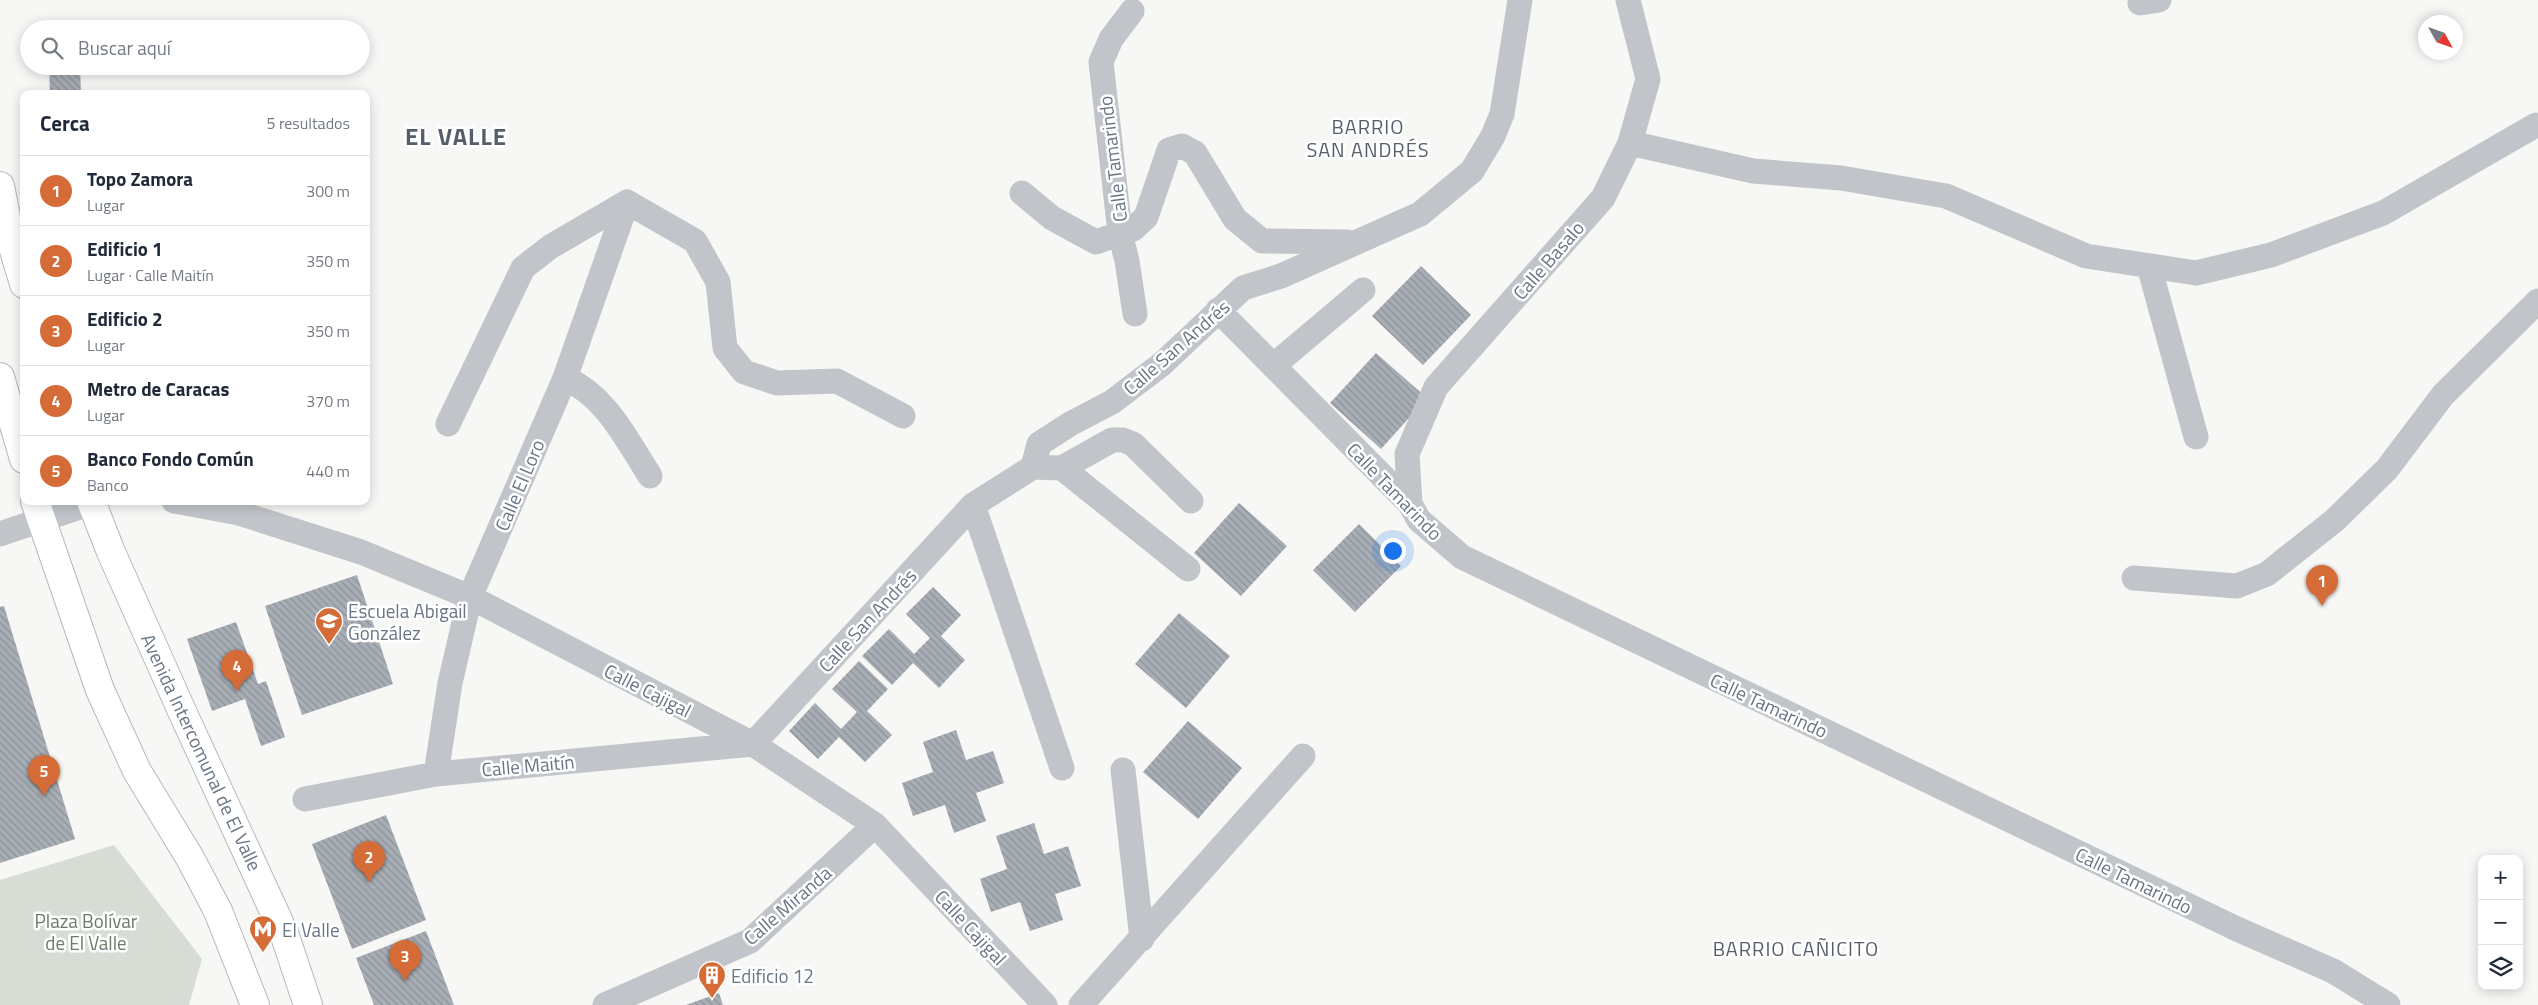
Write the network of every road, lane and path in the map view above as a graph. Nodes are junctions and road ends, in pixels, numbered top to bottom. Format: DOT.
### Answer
graph roads {
  1 [pos="1520,0"];
  2 [pos="1628,0"];
  3 [pos="1132,11"];
  4 [pos="2536,125"];
  5 [pos="1630,143"];
  6 [pos="0,186"];
  7 [pos="1022,193"];
  8 [pos="627,202"];
  9 [pos="1120,233"];
  10 [pos="1354,242"];
  11 [pos="2149,266"];
  12 [pos="20,271"];
  13 [pos="1363,290"];
  14 [pos="2538,301"];
  15 [pos="1218,310"];
  16 [pos="1135,314"];
  17 [pos="1273,366"];
  18 [pos="0,377"];
  19 [pos="565,378"];
  20 [pos="903,416"];
  21 [pos="448,424"];
  22 [pos="2196,437"];
  23 [pos="20,446"];
  24 [pos="1033,467"];
  25 [pos="1062,468"];
  26 [pos="650,476"];
  27 [pos="1191,501"];
  28 [pos="1410,504"];
  29 [pos="75,505"];
  30 [pos="95,505"];
  31 [pos="195,505"];
  32 [pos="973,505"];
  33 [pos="38,511"];
  34 [pos="0,534"];
  35 [pos="1188,569"];
  36 [pos="2134,578"];
  37 [pos="470,597"];
  38 [pos="753,744"];
  39 [pos="1304,756"];
  40 [pos="1062,768"];
  41 [pos="1123,770"];
  42 [pos="436,774"];
  43 [pos="305,799"];
  44 [pos="875,825"];
  45 [pos="1142,938"];
  46 [pos="256,1005"];
  47 [pos="308,1005"];
  48 [pos="605,1005"];
  49 [pos="1045,1005"];
  50 [pos="1081,1005"];
  51 [pos="2388,1005"];
  1 -- 10 [label="street, Calle San Andrés"];
  2 -- 5 [label="street, Calle Basalo"];
  3 -- 9 [label="street, Calle Tamarindo"];
  4 -- 11 [label="street"];
  5 -- 11 [label="street"];
  5 -- 28 [label="street, Calle Basalo"];
  6 -- 12 [label="main road"];
  7 -- 9 [label="street"];
  8 -- 19 [label="street, Calle El Loro"];
  8 -- 20 [label="street"];
  8 -- 21 [label="street"];
  9 -- 10 [label="street"];
  9 -- 16 [label="street, Calle Tamarindo"];
  10 -- 15 [label="street, Calle San Andrés"];
  11 -- 22 [label="street"];
  13 -- 17 [label="street"];
  14 -- 36 [label="street"];
  15 -- 17 [label="street, Calle Tamarindo"];
  15 -- 24 [label="street, Calle San Andrés"];
  17 -- 28 [label="street, Calle Tamarindo"];
  18 -- 23 [label="main road"];
  19 -- 26 [label="street"];
  19 -- 37 [label="street, Calle El Loro"];
  24 -- 25 [label="street"];
  24 -- 32 [label="street, Calle San Andrés"];
  25 -- 27 [label="street"];
  25 -- 35 [label="street"];
  28 -- 51 [label="street, Calle Tamarindo"];
  29 -- 33 [label="street"];
  30 -- 47 [label="main road, Avenida Intercomunal de El Valle"];
  31 -- 37 [label="street, Calle Cajigal"];
  32 -- 38 [label="street, Calle San Andrés"];
  32 -- 40 [label="street"];
  33 -- 34 [label="street"];
  33 -- 46 [label="main road"];
  37 -- 38 [label="street, Calle Cajigal"];
  37 -- 42 [label="street, Calle El Loro"];
  38 -- 42 [label="street, Calle Maitín"];
  38 -- 44 [label="street, Calle Cajigal"];
  39 -- 45 [label="street"];
  41 -- 45 [label="street"];
  42 -- 43 [label="street, Calle Maitín"];
  44 -- 48 [label="street, Calle Miranda"];
  44 -- 49 [label="street, Calle Cajigal"];
  45 -- 50 [label="street"];
}
